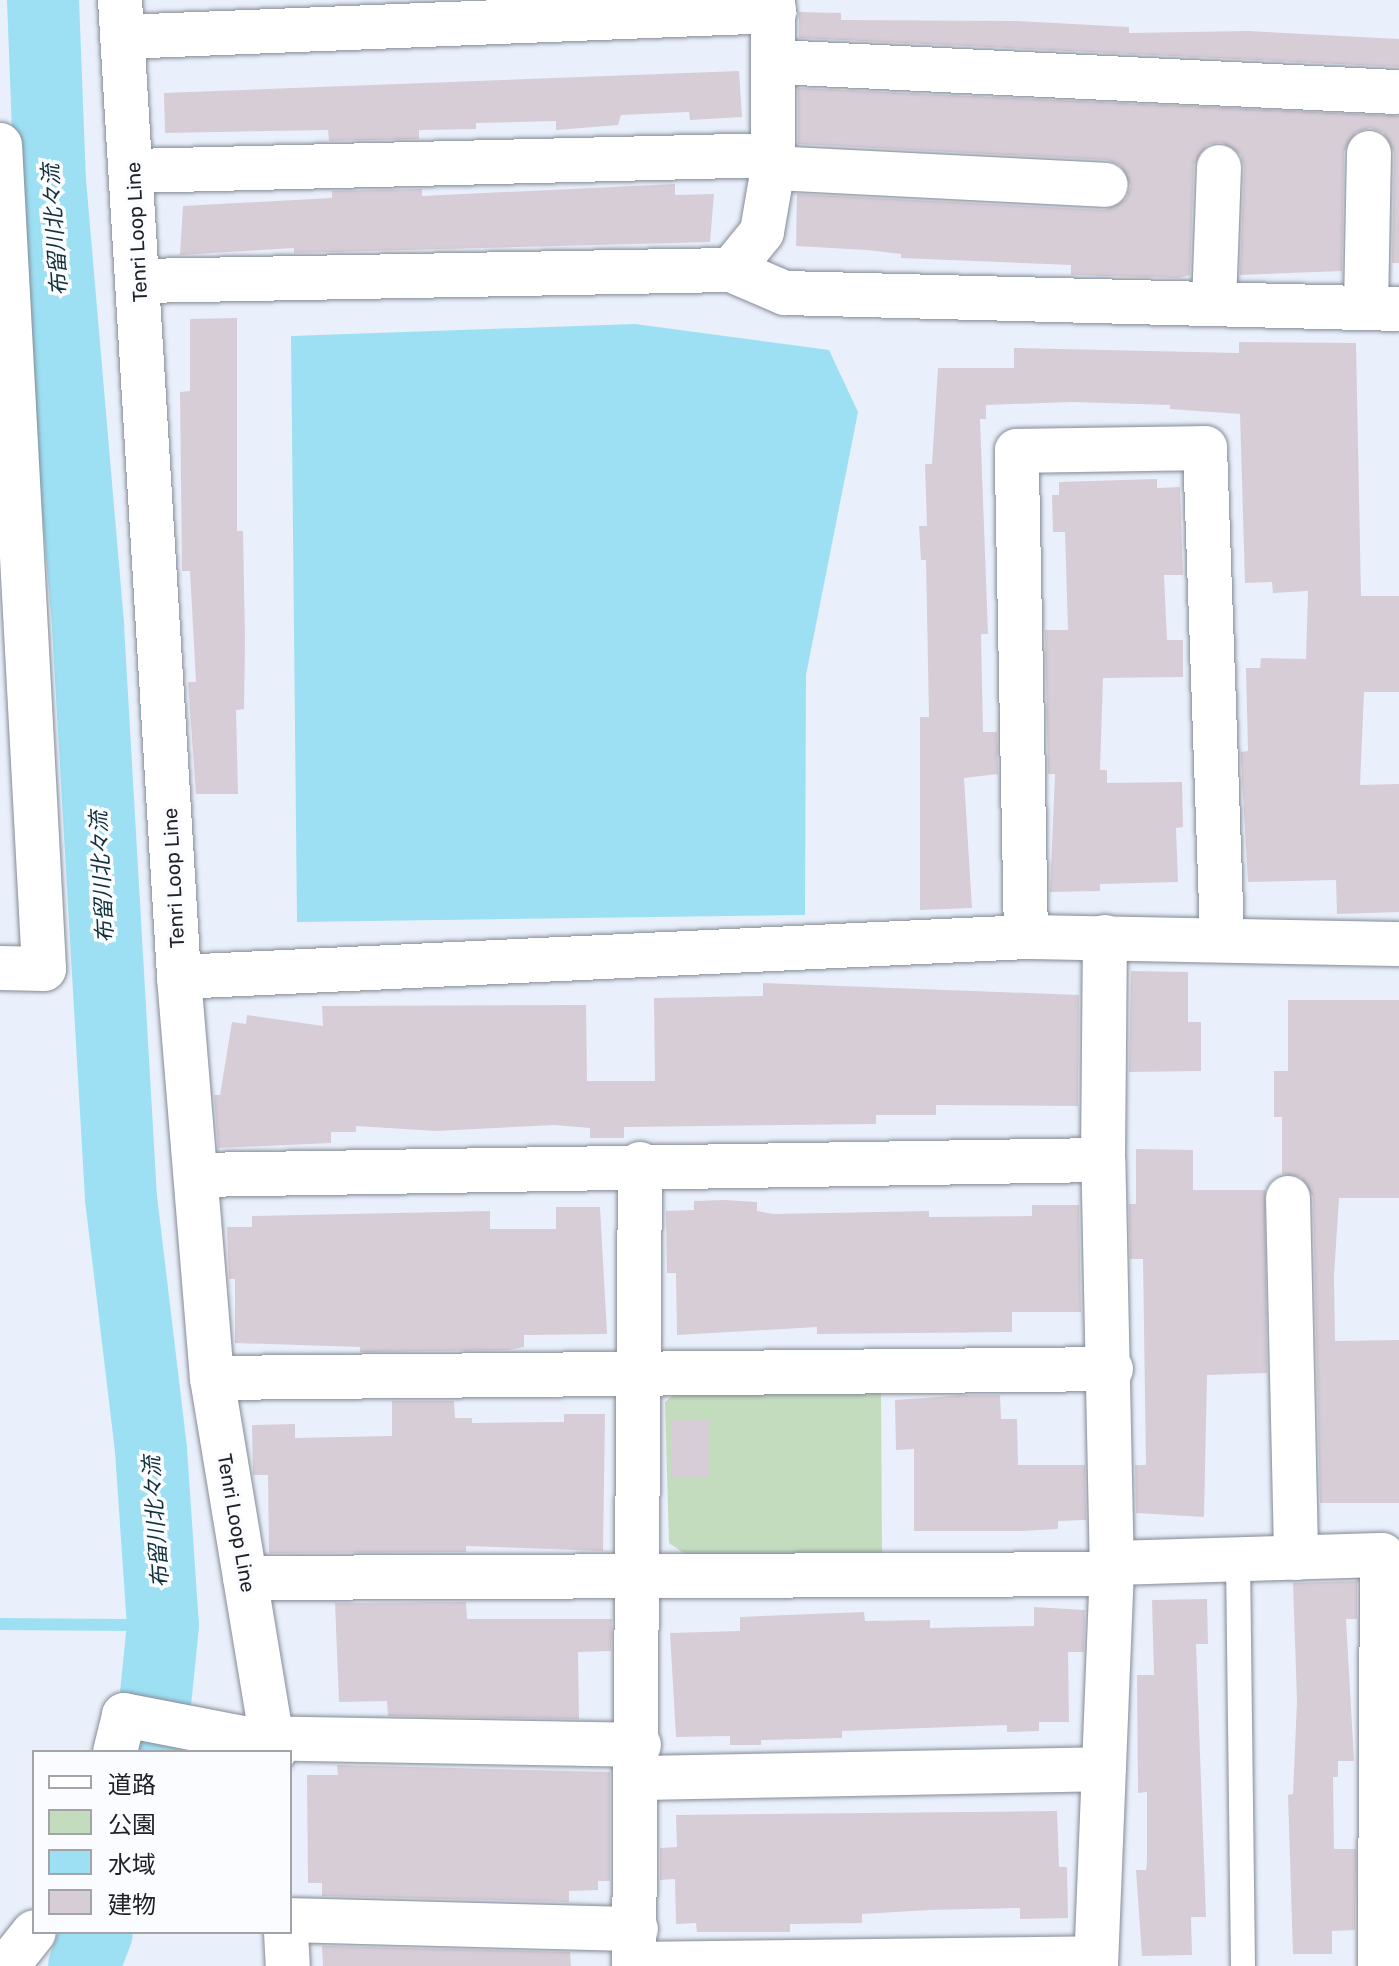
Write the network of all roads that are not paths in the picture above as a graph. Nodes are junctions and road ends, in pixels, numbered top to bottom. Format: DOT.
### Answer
graph roads {
  1 [pos="774,6"];
  2 [pos="121,18"];
  3 [pos="776,62"];
  4 [pos="1397,92"];
  5 [pos="0,145"];
  6 [pos="1369,153"];
  7 [pos="773,162"];
  8 [pos="1219,167"];
  9 [pos="134,171"];
  10 [pos="1106,185"];
  11 [pos="731,270"];
  12 [pos="140,281"];
  13 [pos="1214,304"];
  14 [pos="1382,308"];
  15 [pos="1026,937"];
  16 [pos="1105,937"];
  17 [pos="1222,939"];
  18 [pos="1399,944"];
  19 [pos="0,968"];
  20 [pos="179,977"];
  21 [pos="1103,1160"];
  22 [pos="640,1164"];
  23 [pos="196,1175"];
  24 [pos="1288,1198"];
  25 [pos="1111,1369"];
  26 [pos="640,1372"];
  27 [pos="212,1378"];
  28 [pos="1296,1558"];
  29 [pos="1238,1559"];
  30 [pos="1112,1568"];
  31 [pos="245,1578"];
  32 [pos="639,1578"];
  33 [pos="120,1734"];
  34 [pos="250,1743"];
  35 [pos="639,1761"];
  36 [pos="1104,1769"];
  37 [pos="292,1920"];
  38 [pos="32,1934"];
  39 [pos="286,1934"];
  40 [pos="635,1953"];
  41 [pos="1096,1962"];
  42 [pos="7,1966"];
  43 [pos="288,1966"];
  44 [pos="1243,1966"];
  45 [pos="1380,1966"];
  1 -- 2 [label="street"];
  1 -- 3 [label="street"];
  2 -- 9 [label="street, Tenri Loop Line"];
  3 -- 4 [label="street"];
  3 -- 7 [label="street"];
  5 -- 19 [label="street"];
  6 -- 14 [label="street"];
  7 -- 9 [label="street"];
  7 -- 10 [label="street"];
  7 -- 11 [label="street"];
  8 -- 13 [label="street"];
  9 -- 12 [label="street, Tenri Loop Line"];
  11 -- 12 [label="street"];
  11 -- 13 [label="street"];
  12 -- 20 [label="street, Tenri Loop Line"];
  13 -- 14 [label="street"];
  15 -- 16 [label="street"];
  15 -- 17 [label="street"];
  15 -- 20 [label="street"];
  16 -- 17 [label="street"];
  16 -- 21 [label="street"];
  17 -- 18 [label="street"];
  20 -- 23 [label="street, Tenri Loop Line"];
  21 -- 22 [label="street"];
  21 -- 25 [label="street"];
  22 -- 23 [label="street"];
  22 -- 26 [label="street"];
  23 -- 27 [label="street, Tenri Loop Line"];
  24 -- 28 [label="street"];
  25 -- 26 [label="street"];
  25 -- 30 [label="street"];
  26 -- 27 [label="street"];
  26 -- 32 [label="street"];
  27 -- 31 [label="street, Tenri Loop Line"];
  28 -- 29 [label="street"];
  28 -- 45 [label="street"];
  29 -- 30 [label="street"];
  29 -- 44 [label="lane"];
  30 -- 32 [label="street"];
  30 -- 36 [label="street"];
  31 -- 32 [label="street"];
  31 -- 34 [label="street, Tenri Loop Line"];
  32 -- 35 [label="street"];
  33 -- 34 [label="street"];
  34 -- 35 [label="street"];
  35 -- 36 [label="street"];
  35 -- 40 [label="street"];
  36 -- 41 [label="street"];
  37 -- 40 [label="street"];
  38 -- 42 [label="street"];
  39 -- 43 [label="street"];
  40 -- 41 [label="street"];
}
